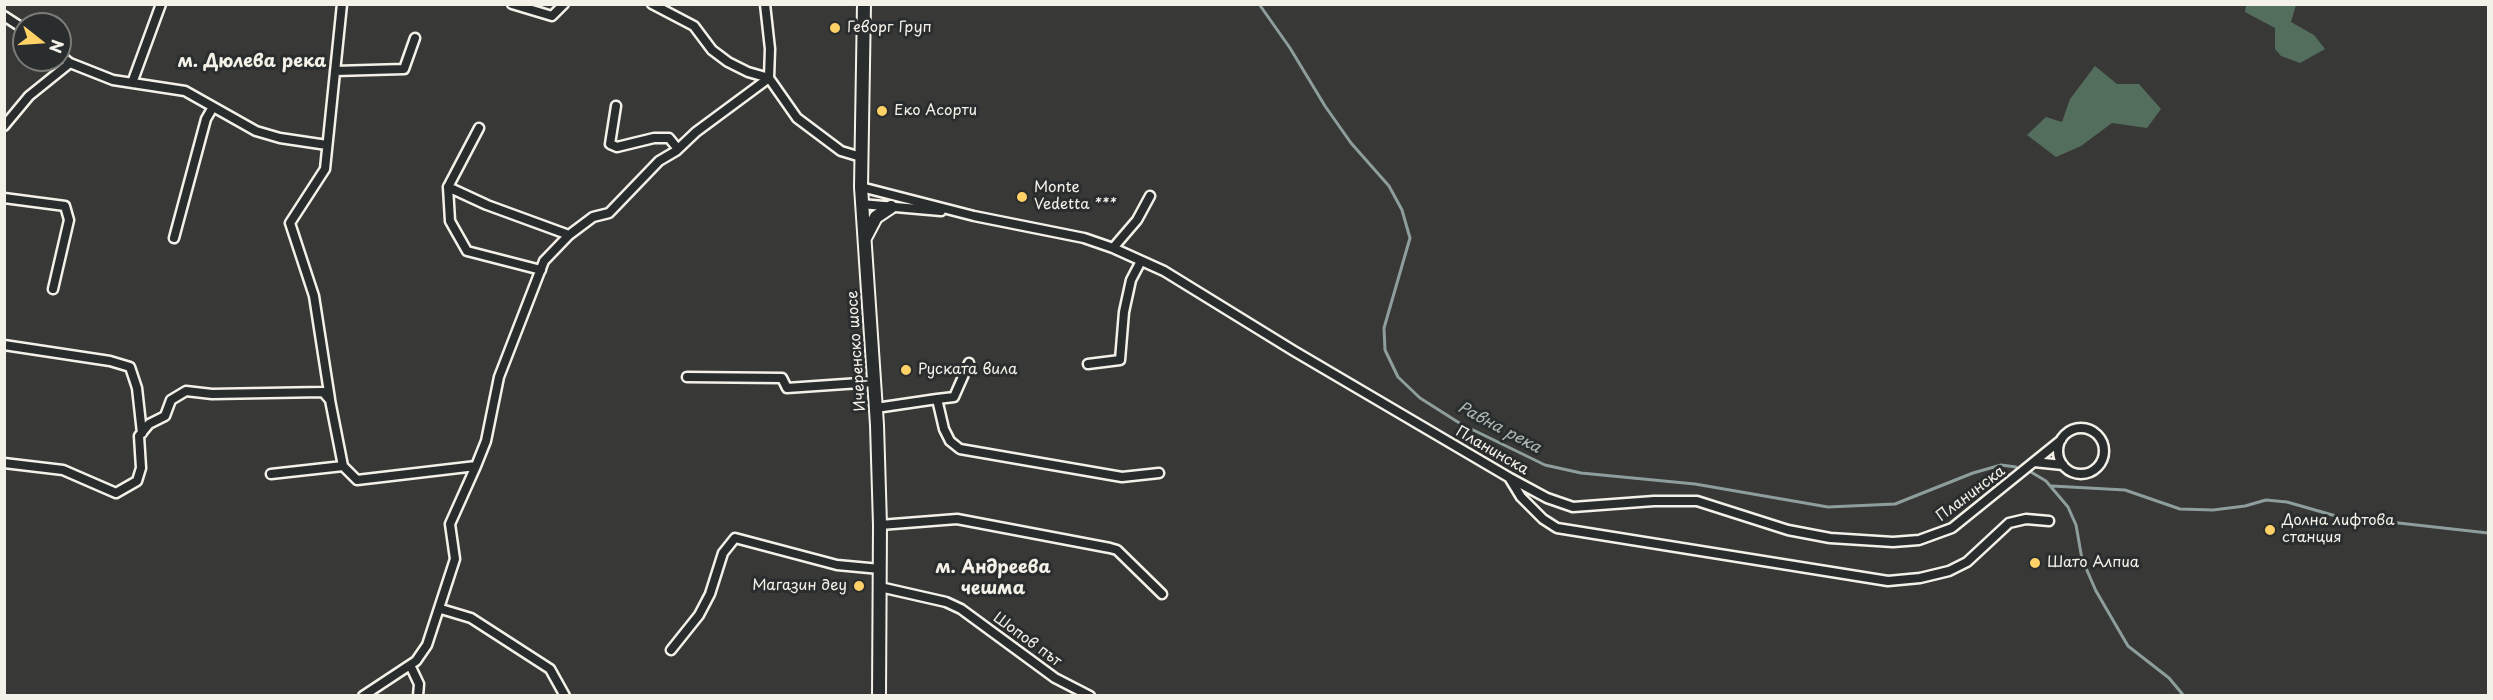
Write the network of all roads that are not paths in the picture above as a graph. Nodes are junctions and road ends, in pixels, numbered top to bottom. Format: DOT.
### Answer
graph roads {
  1 [pos="161,4"];
  2 [pos="342,4"];
  3 [pos="512,4"];
  4 [pos="564,4"];
  5 [pos="652,4"];
  6 [pos="765,4"];
  7 [pos="864,4"];
  8 [pos="415,38"];
  9 [pos="72,64"];
  10 [pos="335,71"];
  11 [pos="59,72"];
  12 [pos="769,78"];
  13 [pos="132,83"];
  14 [pos="616,106"];
  15 [pos="213,107"];
  16 [pos="4,126"];
  17 [pos="478,128"];
  18 [pos="327,144"];
  19 [pos="678,149"];
  20 [pos="861,157"];
  21 [pos="448,187"];
  22 [pos="861,187"];
  23 [pos="1150,196"];
  24 [pos="4,198"];
  25 [pos="861,204"];
  26 [pos="891,207"];
  27 [pos="956,212"];
  28 [pos="569,235"];
  29 [pos="174,238"];
  30 [pos="864,242"];
  31 [pos="1113,248"];
  32 [pos="1141,261"];
  33 [pos="541,270"];
  34 [pos="53,289"];
  35 [pos="4,345"];
  36 [pos="969,363"];
  37 [pos="1088,364"];
  38 [pos="687,377"];
  39 [pos="874,382"];
  40 [pos="937,399"];
  41 [pos="330,400"];
  42 [pos="876,408"];
  43 [pos="142,433"];
  44 [pos="2061,441"];
  45 [pos="2034,462"];
  46 [pos="4,463"];
  47 [pos="476,465"];
  48 [pos="2063,465"];
  49 [pos="343,466"];
  50 [pos="1159,473"];
  51 [pos="271,474"];
  52 [pos="1510,478"];
  53 [pos="2049,520"];
  54 [pos="880,525"];
  55 [pos="880,569"];
  56 [pos="880,587"];
  57 [pos="1162,594"];
  58 [pos="441,609"];
  59 [pos="670,650"];
  60 [pos="410,664"];
  61 [pos="363,696"];
  62 [pos="418,696"];
  63 [pos="565,696"];
  64 [pos="879,696"];
  65 [pos="1090,696"];
  1 -- 13 [label="street"];
  2 -- 10 [label="street"];
  3 -- 4 [label="street"];
  5 -- 12 [label="street"];
  6 -- 12 [label="street"];
  7 -- 20 [label="street, Ичеренско шосе"];
  8 -- 10 [label="street"];
  9 -- 13 [label="street"];
  10 -- 18 [label="street"];
  11 -- 16 [label="street"];
  12 -- 19 [label="street"];
  12 -- 20 [label="street"];
  13 -- 15 [label="street"];
  14 -- 19 [label="street"];
  15 -- 18 [label="street"];
  15 -- 29 [label="street"];
  17 -- 21 [label="street"];
  18 -- 41 [label="street"];
  19 -- 28 [label="street"];
  20 -- 22 [label="street, Ичеренско шосе"];
  21 -- 28 [label="street"];
  21 -- 33 [label="street"];
  22 -- 25 [label="street, Ичеренско шосе"];
  22 -- 27 [label="street"];
  23 -- 31 [label="street"];
  24 -- 34 [label="street"];
  25 -- 26 [label="street"];
  25 -- 30 [label="street, Ичеренско шосе"];
  26 -- 27 [label="street"];
  26 -- 30 [label="street"];
  27 -- 31 [label="street, Планинска"];
  28 -- 33 [label="street"];
  30 -- 39 [label="street, Ичеренско шосе"];
  31 -- 32 [label="street, Планинска"];
  32 -- 37 [label="street"];
  32 -- 52 [label="street, Планинска"];
  33 -- 47 [label="street"];
  35 -- 43 [label="street"];
  36 -- 40 [label="street"];
  38 -- 39 [label="street"];
  39 -- 42 [label="street, Ичеренско шосе"];
  40 -- 42 [label="street"];
  40 -- 50 [label="street"];
  41 -- 43 [label="street"];
  41 -- 49 [label="street"];
  42 -- 54 [label="street, Ичеренско шосе"];
  43 -- 46 [label="street"];
  44 -- 45 [label="street, Планинска"];
  44 -- 48 [label="street"];
  44 -- 48 [label="street"];
  45 -- 48 [label="street"];
  45 -- 52 [label="street, Планинска"];
  47 -- 49 [label="street"];
  47 -- 58 [label="street"];
  49 -- 51 [label="street"];
  52 -- 53 [label="street"];
  54 -- 55 [label="street, Ичеренско шосе"];
  54 -- 57 [label="street"];
  55 -- 56 [label="street, Ичеренско шосе"];
  55 -- 59 [label="street"];
  56 -- 64 [label="street, Ичеренско шосе"];
  56 -- 65 [label="street, Шопов път"];
  58 -- 60 [label="street"];
  58 -- 63 [label="street"];
  60 -- 61 [label="street"];
  60 -- 62 [label="street"];
}
